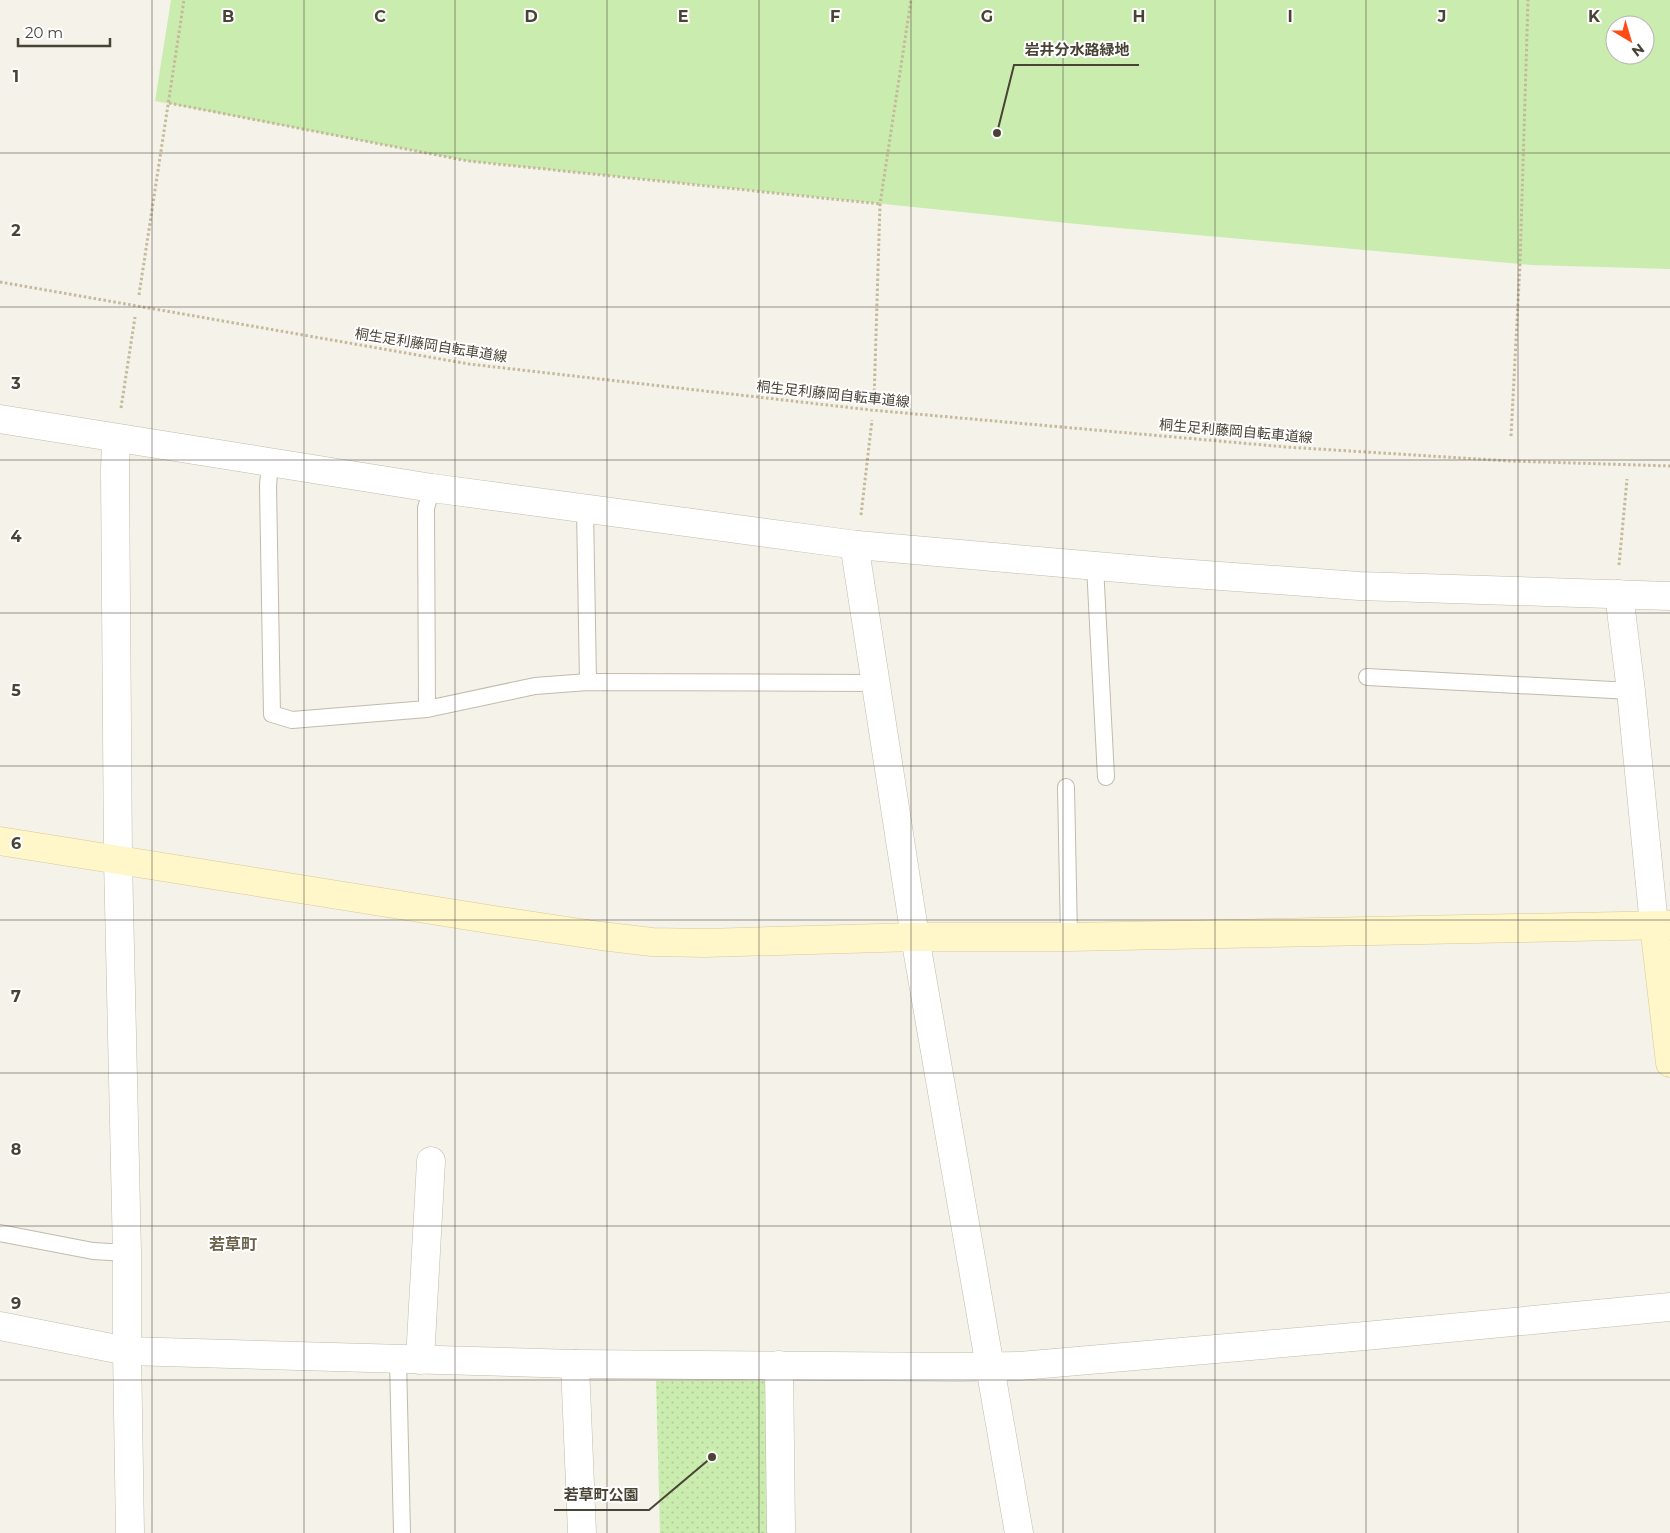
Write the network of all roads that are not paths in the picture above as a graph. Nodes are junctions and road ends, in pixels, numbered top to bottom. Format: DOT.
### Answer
graph roads {
  1 [pos="0,419"];
  2 [pos="116,438"];
  3 [pos="270,462"];
  4 [pos="432,488"];
  5 [pos="585,509"];
  6 [pos="858,545"];
  7 [pos="1095,566"];
  8 [pos="1619,582"];
  9 [pos="1670,596"];
  10 [pos="1368,677"];
  11 [pos="588,682"];
  12 [pos="876,684"];
  13 [pos="1631,691"];
  14 [pos="427,709"];
  15 [pos="1106,777"];
  16 [pos="1066,787"];
  17 [pos="0,841"];
  18 [pos="118,860"];
  19 [pos="1662,925"];
  20 [pos="1070,937"];
  21 [pos="915,938"];
  22 [pos="1670,1063"];
  23 [pos="431,1161"];
  24 [pos="0,1233"];
  25 [pos="127,1252"];
  26 [pos="1670,1308"];
  27 [pos="0,1326"];
  28 [pos="127,1352"];
  29 [pos="409,1360"];
  30 [pos="575,1364"];
  31 [pos="780,1365"];
  32 [pos="990,1366"];
  33 [pos="781,1530"];
  34 [pos="130,1533"];
  35 [pos="402,1533"];
  36 [pos="582,1533"];
  37 [pos="1019,1533"];
  1 -- 2 [label="street"];
  2 -- 3 [label="street"];
  2 -- 18 [label="street"];
  3 -- 4 [label="street"];
  3 -- 14 [label="lane"];
  4 -- 5 [label="street"];
  4 -- 14 [label="lane"];
  5 -- 6 [label="street"];
  5 -- 11 [label="lane"];
  6 -- 7 [label="street"];
  6 -- 12 [label="street"];
  7 -- 8 [label="street"];
  7 -- 15 [label="lane"];
  8 -- 9 [label="street"];
  8 -- 13 [label="street"];
  10 -- 13 [label="lane"];
  11 -- 12 [label="lane"];
  11 -- 14 [label="lane"];
  12 -- 21 [label="street"];
  13 -- 19 [label="street"];
  16 -- 20 [label="lane"];
  17 -- 18 [label="street"];
  18 -- 21 [label="street"];
  18 -- 25 [label="street"];
  19 -- 20 [label="street"];
  19 -- 22 [label="street"];
  20 -- 21 [label="street"];
  21 -- 32 [label="street"];
  23 -- 29 [label="street"];
  24 -- 25 [label="lane"];
  25 -- 28 [label="street"];
  26 -- 32 [label="street"];
  27 -- 28 [label="street"];
  28 -- 29 [label="street"];
  28 -- 34 [label="street"];
  29 -- 30 [label="street"];
  29 -- 35 [label="lane"];
  30 -- 31 [label="street"];
  30 -- 36 [label="street"];
  31 -- 32 [label="street"];
  31 -- 33 [label="street"];
  32 -- 37 [label="street"];
}
